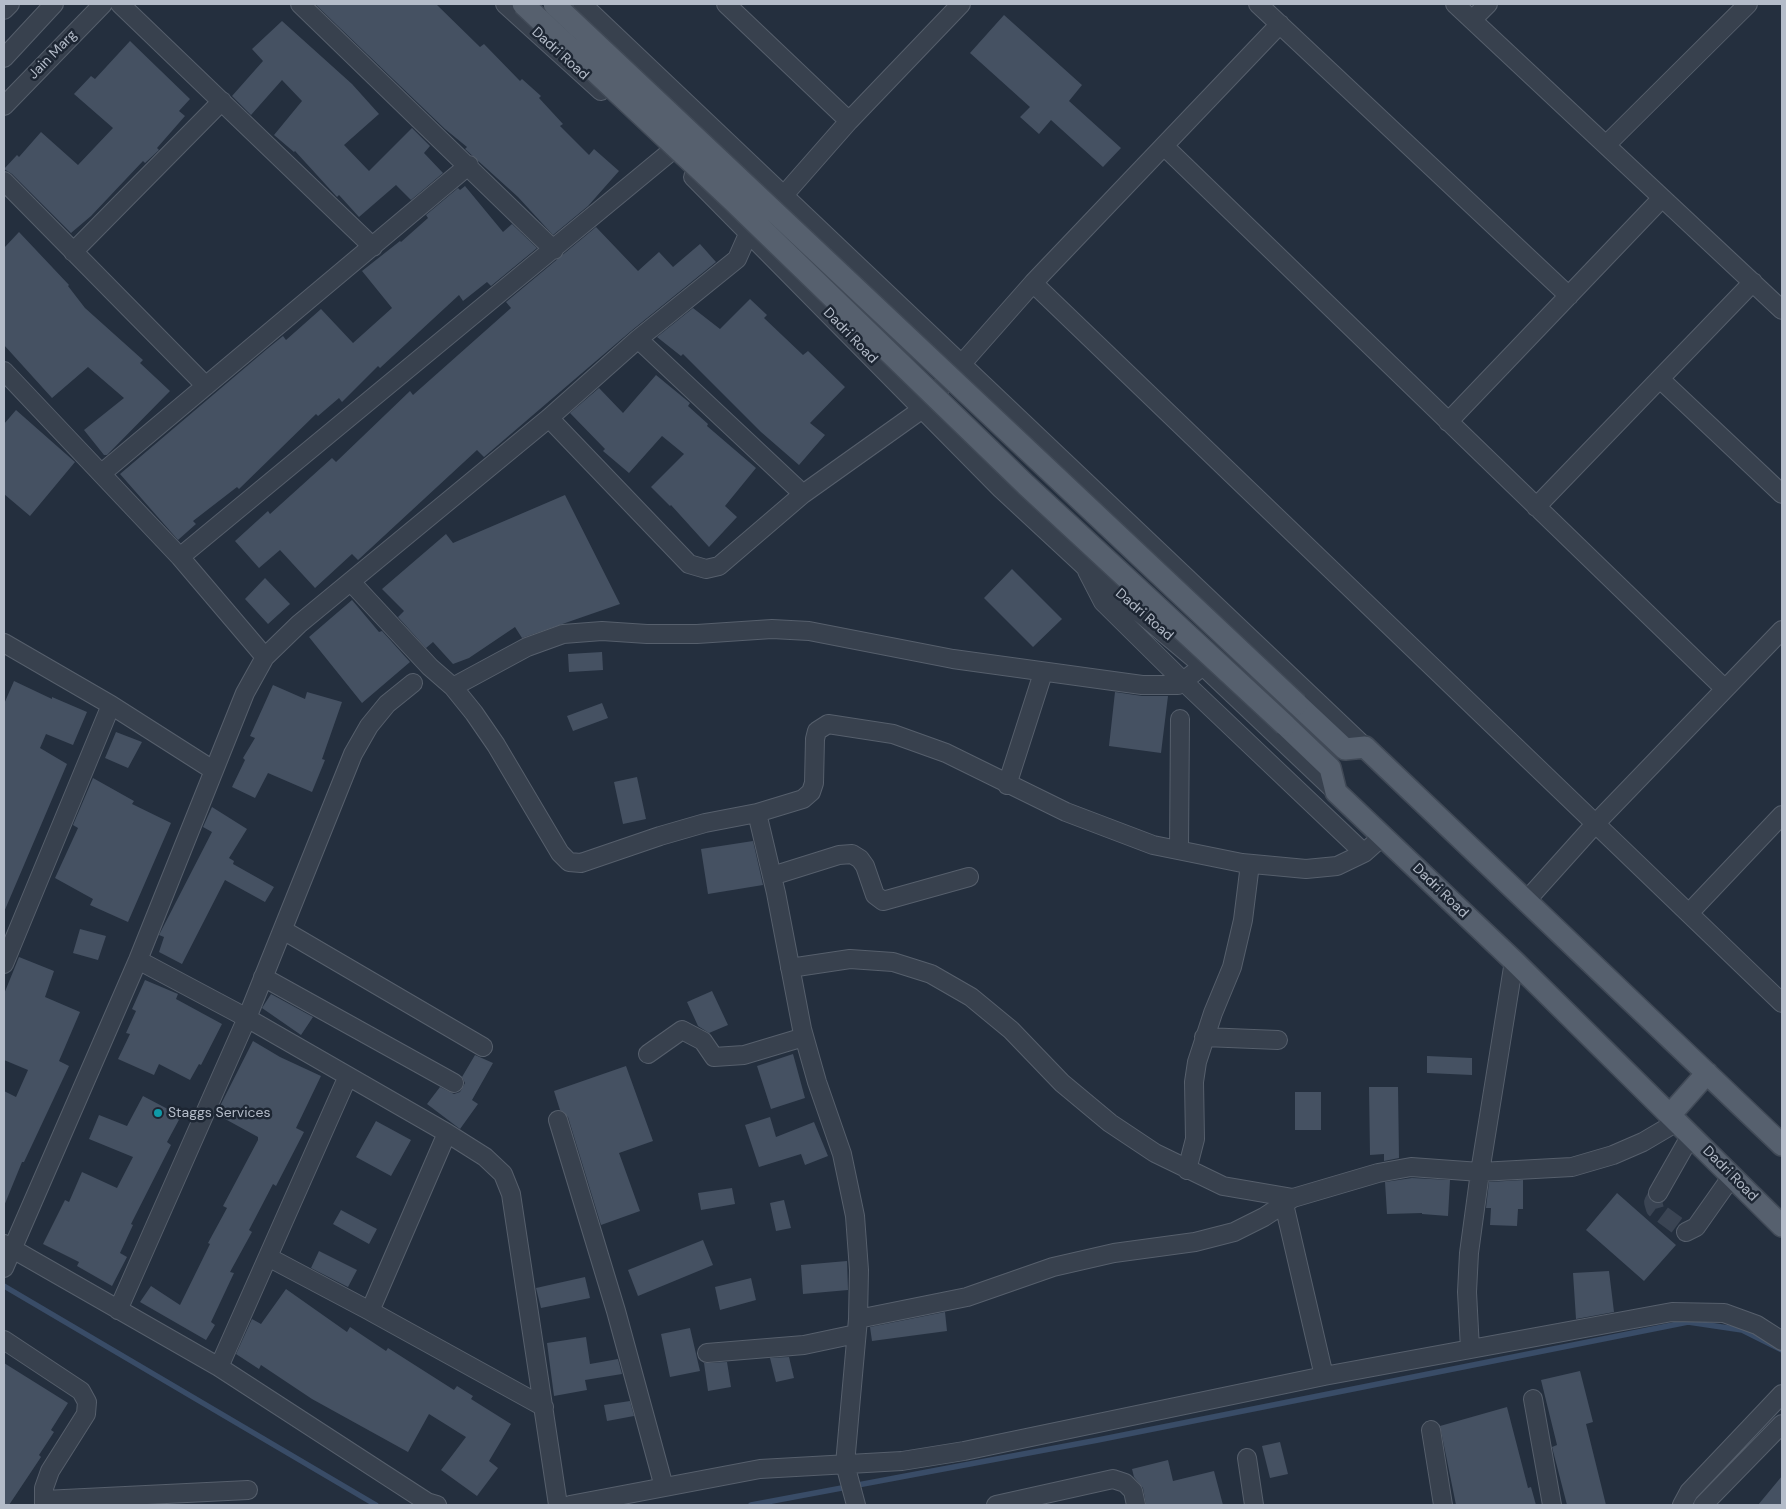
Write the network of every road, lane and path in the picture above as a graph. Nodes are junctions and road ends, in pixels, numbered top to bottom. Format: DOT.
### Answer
graph roads {
  1 [pos="10,4"];
  2 [pos="54,4"];
  3 [pos="102,4"];
  4 [pos="120,4"];
  5 [pos="300,4"];
  6 [pos="505,4"];
  7 [pos="523,4"];
  8 [pos="554,4"];
  9 [pos="582,4"];
  10 [pos="726,4"];
  11 [pos="961,4"];
  12 [pos="1258,4"];
  13 [pos="1455,4"];
  14 [pos="1488,4"];
  15 [pos="1748,4"];
  16 [pos="4,10"];
  17 [pos="1472,20"];
  18 [pos="1280,24"];
  19 [pos="4,58"];
  20 [pos="222,102"];
  21 [pos="4,106"];
  22 [pos="849,122"];
  23 [pos="1606,145"];
  24 [pos="1164,146"];
  25 [pos="669,154"];
  26 [pos="469,165"];
  27 [pos="4,181"];
  28 [pos="784,195"];
  29 [pos="1662,198"];
  30 [pos="749,232"];
  31 [pos="373,247"];
  32 [pos="554,250"];
  33 [pos="73,252"];
  34 [pos="1753,282"];
  35 [pos="1033,283"];
  36 [pos="1568,296"];
  37 [pos="1782,310"];
  38 [pos="638,339"];
  39 [pos="960,363"];
  40 [pos="4,370"];
  41 [pos="1660,379"];
  42 [pos="206,386"];
  43 [pos="921,410"];
  44 [pos="550,418"];
  45 [pos="1448,422"];
  46 [pos="102,473"];
  47 [pos="1079,475"];
  48 [pos="803,494"];
  49 [pos="1782,494"];
  50 [pos="1536,507"];
  51 [pos="1040,524"];
  52 [pos="180,557"];
  53 [pos="1083,565"];
  54 [pos="351,582"];
  55 [pos="1782,630"];
  56 [pos="5,649"];
  57 [pos="265,657"];
  58 [pos="1203,666"];
  59 [pos="1043,673"];
  60 [pos="1184,682"];
  61 [pos="413,683"];
  62 [pos="453,688"];
  63 [pos="1725,689"];
  64 [pos="111,705"];
  65 [pos="1180,719"];
  66 [pos="1365,748"];
  67 [pos="213,770"];
  68 [pos="1007,785"];
  69 [pos="1336,792"];
  70 [pos="757,812"];
  71 [pos="1782,815"];
  72 [pos="1597,822"];
  73 [pos="1382,836"];
  74 [pos="1179,850"];
  75 [pos="1364,853"];
  76 [pos="1250,864"];
  77 [pos="772,876"];
  78 [pos="969,877"];
  79 [pos="1526,901"];
  80 [pos="1690,912"];
  81 [pos="283,930"];
  82 [pos="138,960"];
  83 [pos="1514,961"];
  84 [pos="4,964"];
  85 [pos="790,968"];
  86 [pos="263,977"];
  87 [pos="1782,1002"];
  88 [pos="246,1018"];
  89 [pos="804,1036"];
  90 [pos="1204,1037"];
  91 [pos="1278,1040"];
  92 [pos="483,1047"];
  93 [pos="648,1054"];
  94 [pos="1707,1073"];
  95 [pos="348,1076"];
  96 [pos="454,1083"];
  97 [pos="558,1120"];
  98 [pos="1679,1124"];
  99 [pos="447,1133"];
  100 [pos="1782,1145"];
  101 [pos="1188,1170"];
  102 [pos="1480,1172"];
  103 [pos="1732,1176"];
  104 [pos="1658,1193"];
  105 [pos="1289,1201"];
  106 [pos="1782,1226"];
  107 [pos="1686,1232"];
  108 [pos="8,1247"];
  109 [pos="268,1257"];
  110 [pos="4,1268"];
  111 [pos="118,1310"];
  112 [pos="370,1311"];
  113 [pos="857,1327"];
  114 [pos="4,1340"];
  115 [pos="1782,1341"];
  116 [pos="1470,1349"];
  117 [pos="707,1353"];
  118 [pos="219,1367"];
  119 [pos="1324,1376"];
  120 [pos="1782,1394"];
  121 [pos="1532,1400"];
  122 [pos="544,1407"];
  123 [pos="1782,1424"];
  124 [pos="1431,1430"];
  125 [pos="1247,1458"];
  126 [pos="847,1470"];
  127 [pos="664,1488"];
  128 [pos="248,1490"];
  129 [pos="44,1503"];
  130 [pos="437,1505"];
  131 [pos="558,1505"];
  132 [pos="570,1505"];
  133 [pos="856,1505"];
  134 [pos="996,1505"];
  135 [pos="1136,1505"];
  136 [pos="1254,1505"];
  137 [pos="1443,1505"];
  138 [pos="1552,1505"];
  139 [pos="1682,1505"];
  140 [pos="1703,1505"];
  1 -- 16 [label="street"];
  2 -- 19 [label="street"];
  3 -- 21 [label="street, Jain Marg"];
  4 -- 20 [label="street"];
  5 -- 26 [label="street"];
  6 -- 25 [label="street, Dadri Road"];
  7 -- 69 [label="main road, bridge"];
  8 -- 66 [label="main road, bridge"];
  9 -- 28 [label="street"];
  10 -- 22 [label="street"];
  11 -- 22 [label="street"];
  12 -- 18 [label="street"];
  13 -- 17 [label="street"];
  14 -- 17 [label="street"];
  15 -- 23 [label="street"];
  17 -- 23 [label="street"];
  18 -- 24 [label="street"];
  18 -- 36 [label="street"];
  20 -- 31 [label="street"];
  20 -- 33 [label="street"];
  22 -- 28 [label="street"];
  23 -- 29 [label="street"];
  24 -- 35 [label="street"];
  24 -- 45 [label="street"];
  25 -- 30 [label="street, Dadri Road"];
  25 -- 32 [label="street"];
  26 -- 31 [label="street"];
  26 -- 32 [label="street"];
  27 -- 33 [label="street"];
  28 -- 39 [label="street"];
  29 -- 34 [label="street"];
  29 -- 36 [label="street"];
  30 -- 38 [label="street"];
  30 -- 43 [label="street, Dadri Road"];
  31 -- 42 [label="street"];
  32 -- 52 [label="street"];
  33 -- 42 [label="street"];
  34 -- 37 [label="street"];
  34 -- 41 [label="street"];
  35 -- 39 [label="street"];
  35 -- 72 [label="street"];
  36 -- 45 [label="street"];
  38 -- 44 [label="street"];
  38 -- 48 [label="street"];
  39 -- 43 [label="street"];
  39 -- 47 [label="street"];
  40 -- 46 [label="street"];
  41 -- 49 [label="street"];
  41 -- 50 [label="street"];
  42 -- 46 [label="street"];
  43 -- 48 [label="street"];
  43 -- 51 [label="street, Dadri Road"];
  44 -- 48 [label="street"];
  44 -- 54 [label="street"];
  45 -- 50 [label="street"];
  46 -- 52 [label="street"];
  47 -- 51 [label="street"];
  47 -- 66 [label="street"];
  50 -- 63 [label="street"];
  51 -- 53 [label="street, Dadri Road"];
  52 -- 57 [label="street"];
  53 -- 58 [label="street, Dadri Road"];
  53 -- 60 [label="street"];
  54 -- 57 [label="street"];
  54 -- 62 [label="street"];
  55 -- 63 [label="street"];
  56 -- 64 [label="street"];
  57 -- 67 [label="street"];
  58 -- 60 [label="street"];
  58 -- 69 [label="street, Dadri Road"];
  59 -- 60 [label="street"];
  59 -- 62 [label="street"];
  59 -- 68 [label="street"];
  60 -- 75 [label="street"];
  61 -- 81 [label="street"];
  62 -- 70 [label="street"];
  63 -- 72 [label="street"];
  64 -- 67 [label="street"];
  64 -- 84 [label="street"];
  65 -- 74 [label="street"];
  66 -- 79 [label="main road"];
  67 -- 82 [label="street"];
  68 -- 70 [label="street"];
  68 -- 74 [label="street"];
  69 -- 73 [label="main road, Dadri Road"];
  70 -- 77 [label="street"];
  71 -- 80 [label="street"];
  72 -- 79 [label="street"];
  72 -- 80 [label="street"];
  73 -- 75 [label="street"];
  73 -- 83 [label="main road, Dadri Road"];
  74 -- 76 [label="street"];
  75 -- 76 [label="street"];
  76 -- 90 [label="street"];
  77 -- 78 [label="street"];
  77 -- 85 [label="street"];
  79 -- 94 [label="main road"];
  80 -- 87 [label="street"];
  81 -- 86 [label="street"];
  81 -- 92 [label="street"];
  82 -- 88 [label="street"];
  82 -- 108 [label="street"];
  83 -- 98 [label="main road, Dadri Road"];
  83 -- 102 [label="street"];
  85 -- 89 [label="street"];
  85 -- 101 [label="street"];
  86 -- 88 [label="street"];
  86 -- 96 [label="street"];
  88 -- 95 [label="street"];
  88 -- 111 [label="street"];
  89 -- 93 [label="street"];
  89 -- 113 [label="street"];
  90 -- 91 [label="street"];
  90 -- 101 [label="street"];
  94 -- 98 [label="main road"];
  94 -- 100 [label="main road"];
  95 -- 99 [label="street"];
  95 -- 109 [label="street"];
  97 -- 127 [label="street"];
  98 -- 102 [label="street"];
  98 -- 103 [label="main road, Dadri Road"];
  98 -- 104 [label="street"];
  99 -- 112 [label="street"];
  99 -- 122 [label="street"];
  101 -- 105 [label="street"];
  102 -- 105 [label="street"];
  102 -- 116 [label="street"];
  103 -- 106 [label="main road, Dadri Road"];
  103 -- 107 [label="street"];
  105 -- 113 [label="street"];
  105 -- 119 [label="street"];
  108 -- 110 [label="street"];
  108 -- 111 [label="street"];
  109 -- 112 [label="street"];
  109 -- 118 [label="street"];
  111 -- 118 [label="street"];
  112 -- 122 [label="street"];
  113 -- 117 [label="street"];
  113 -- 126 [label="street"];
  114 -- 129 [label="street"];
  115 -- 116 [label="street"];
  116 -- 119 [label="street"];
  118 -- 130 [label="street"];
  119 -- 126 [label="street"];
  120 -- 139 [label="street"];
  121 -- 138 [label="street"];
  122 -- 131 [label="street"];
  123 -- 140 [label="street"];
  124 -- 137 [label="street"];
  125 -- 136 [label="street"];
  126 -- 127 [label="street"];
  126 -- 133 [label="street"];
  127 -- 132 [label="street"];
  128 -- 129 [label="street"];
  134 -- 135 [label="street"];
}
